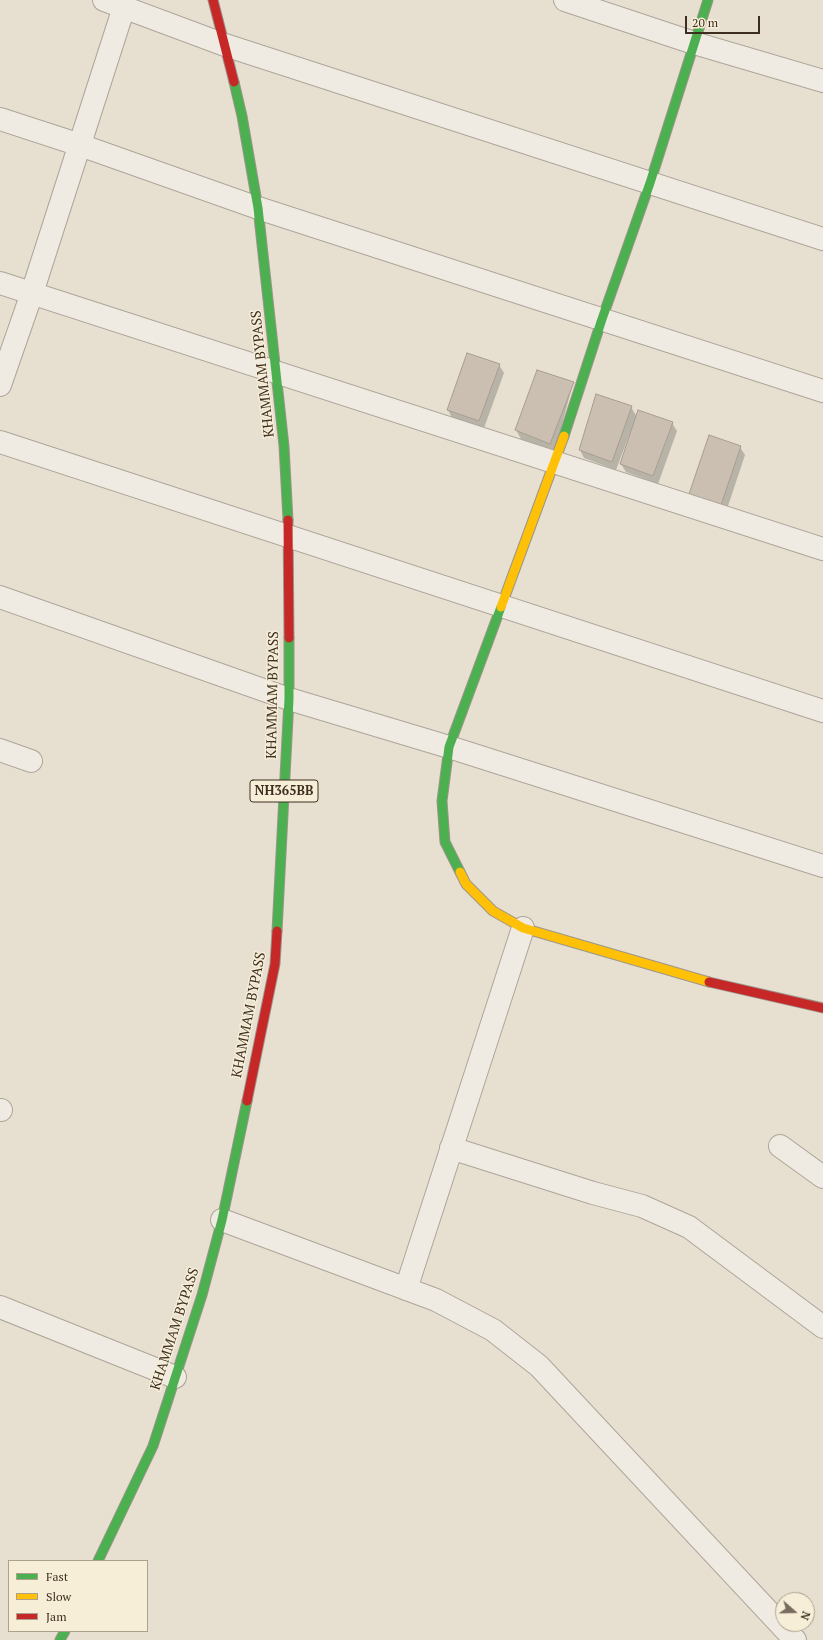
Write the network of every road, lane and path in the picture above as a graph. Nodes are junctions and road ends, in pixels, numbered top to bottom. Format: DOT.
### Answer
graph roads {
  1 [pos="213,0"];
  2 [pos="565,0"];
  3 [pos="708,0"];
  4 [pos="114,4"];
  5 [pos="694,43"];
  6 [pos="225,45"];
  7 [pos="823,81"];
  8 [pos="0,119"];
  9 [pos="80,145"];
  10 [pos="650,183"];
  11 [pos="258,208"];
  12 [pos="823,239"];
  13 [pos="0,283"];
  14 [pos="32,293"];
  15 [pos="602,319"];
  16 [pos="277,373"];
  17 [pos="0,385"];
  18 [pos="823,391"];
  19 [pos="0,442"];
  20 [pos="556,462"];
  21 [pos="289,537"];
  22 [pos="823,550"];
  23 [pos="0,597"];
  24 [pos="502,606"];
  25 [pos="289,699"];
  26 [pos="823,711"];
  27 [pos="449,747"];
  28 [pos="0,750"];
  29 [pos="32,761"];
  30 [pos="823,866"];
  31 [pos="523,928"];
  32 [pos="823,1008"];
  33 [pos="780,1146"];
  34 [pos="451,1148"];
  35 [pos="823,1177"];
  36 [pos="222,1220"];
  37 [pos="406,1288"];
  38 [pos="0,1307"];
  39 [pos="823,1327"];
  40 [pos="175,1377"];
  41 [pos="98,1560"];
  42 [pos="795,1640"];
  1 -- 6 [label="main road, KHAMMAM BYPASS / NH365BB"];
  2 -- 5 [label="street"];
  3 -- 5 [label="main road"];
  4 -- 6 [label="street"];
  4 -- 9 [label="street"];
  5 -- 7 [label="street"];
  5 -- 10 [label="main road"];
  6 -- 10 [label="street"];
  6 -- 11 [label="main road, KHAMMAM BYPASS / NH365BB"];
  8 -- 9 [label="street"];
  9 -- 11 [label="street"];
  9 -- 14 [label="street"];
  10 -- 12 [label="street"];
  10 -- 15 [label="main road"];
  11 -- 15 [label="street"];
  11 -- 16 [label="main road, KHAMMAM BYPASS / NH365BB"];
  13 -- 14 [label="street"];
  14 -- 16 [label="street"];
  14 -- 17 [label="street"];
  15 -- 18 [label="street"];
  15 -- 20 [label="main road"];
  16 -- 20 [label="street"];
  16 -- 21 [label="main road, KHAMMAM BYPASS / NH365BB"];
  19 -- 21 [label="street"];
  20 -- 22 [label="street"];
  20 -- 24 [label="main road"];
  21 -- 24 [label="street"];
  21 -- 25 [label="main road, KHAMMAM BYPASS / NH365BB"];
  23 -- 25 [label="street"];
  24 -- 26 [label="street"];
  24 -- 27 [label="main road"];
  25 -- 27 [label="street"];
  25 -- 36 [label="main road, KHAMMAM BYPASS / NH365BB"];
  27 -- 30 [label="street"];
  27 -- 31 [label="main road"];
  28 -- 29 [label="street"];
  31 -- 32 [label="main road"];
  31 -- 34 [label="street"];
  33 -- 35 [label="street"];
  34 -- 37 [label="street"];
  34 -- 39 [label="street"];
  36 -- 37 [label="street"];
  36 -- 40 [label="main road, KHAMMAM BYPASS / NH365BB"];
  37 -- 42 [label="street"];
  38 -- 40 [label="street"];
  40 -- 41 [label="main road, KHAMMAM BYPASS / NH365BB"];
}
